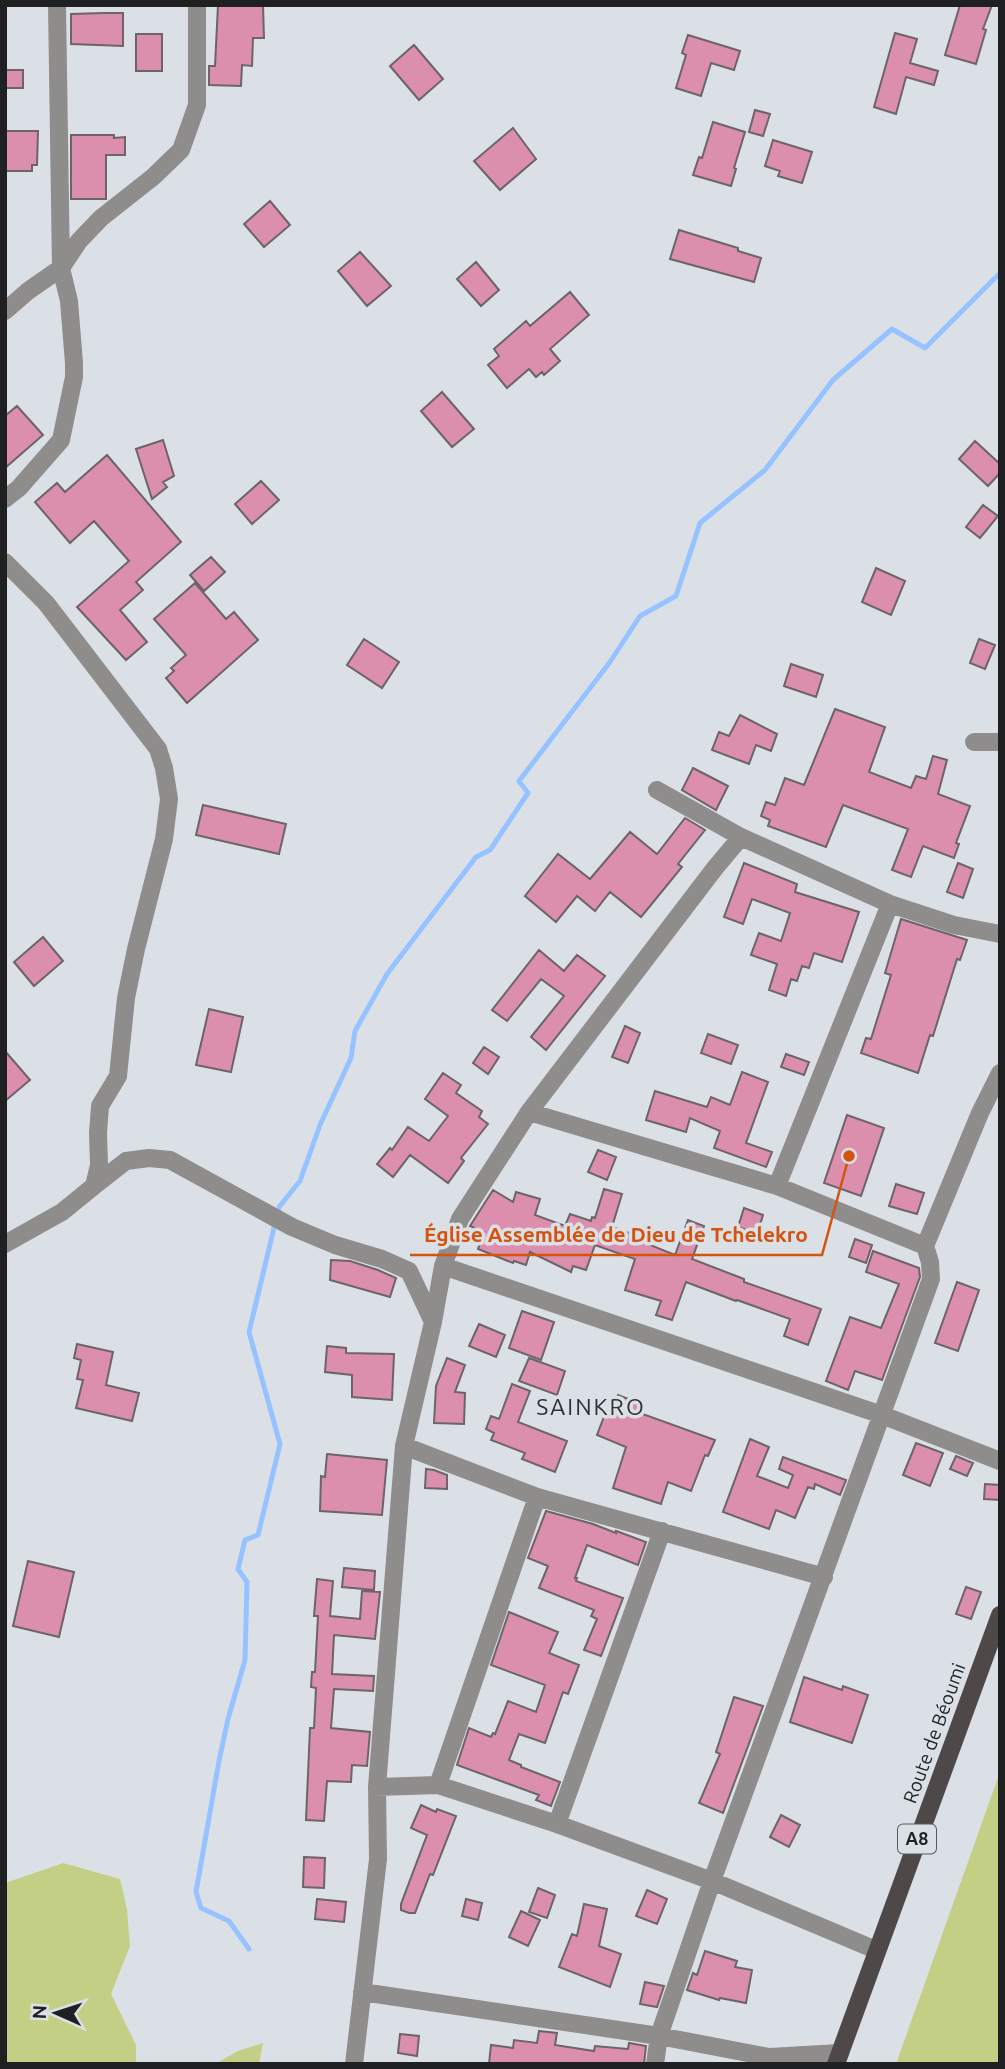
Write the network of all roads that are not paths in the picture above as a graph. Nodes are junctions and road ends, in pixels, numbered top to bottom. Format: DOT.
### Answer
graph roads {
  1 [pos="57,5"];
  2 [pos="197,5"];
  3 [pos="61,268"];
  4 [pos="5,311"];
  5 [pos="5,499"];
  6 [pos="5,562"];
  7 [pos="974,742"];
  8 [pos="1000,742"];
  9 [pos="657,790"];
  10 [pos="741,836"];
  11 [pos="890,904"];
  12 [pos="1000,934"];
  13 [pos="1000,1073"];
  14 [pos="529,1112"];
  15 [pos="94,1186"];
  16 [pos="777,1186"];
  17 [pos="5,1244"];
  18 [pos="925,1246"];
  19 [pos="443,1266"];
  20 [pos="433,1322"];
  21 [pos="882,1415"];
  22 [pos="404,1446"];
  23 [pos="1000,1461"];
  24 [pos="537,1497"];
  25 [pos="662,1531"];
  26 [pos="824,1577"];
  27 [pos="1000,1615"];
  28 [pos="438,1785"];
  29 [pos="377,1787"];
  30 [pos="557,1824"];
  31 [pos="712,1881"];
  32 [pos="876,1950"];
  33 [pos="362,1992"];
  34 [pos="659,2036"];
  35 [pos="838,2058"];
  36 [pos="354,2064"];
  37 [pos="655,2064"];
  1 -- 3 [label="street"];
  2 -- 3 [label="street"];
  3 -- 4 [label="street"];
  3 -- 5 [label="street"];
  6 -- 15 [label="street"];
  7 -- 8 [label="street"];
  9 -- 10 [label="street"];
  10 -- 11 [label="street"];
  10 -- 14 [label="street"];
  11 -- 12 [label="street"];
  11 -- 16 [label="street"];
  13 -- 18 [label="street"];
  14 -- 16 [label="street"];
  14 -- 19 [label="street"];
  15 -- 17 [label="street"];
  15 -- 20 [label="street"];
  16 -- 18 [label="street"];
  18 -- 21 [label="street"];
  19 -- 20 [label="street"];
  19 -- 21 [label="street"];
  20 -- 22 [label="street"];
  21 -- 23 [label="street"];
  21 -- 26 [label="street"];
  22 -- 24 [label="street"];
  22 -- 29 [label="street"];
  24 -- 25 [label="street"];
  24 -- 28 [label="street"];
  25 -- 26 [label="street"];
  25 -- 30 [label="street"];
  26 -- 31 [label="street"];
  27 -- 32 [label="main road, Route de Béoumi / A8"];
  28 -- 29 [label="street"];
  28 -- 30 [label="street"];
  29 -- 33 [label="street"];
  30 -- 31 [label="street"];
  31 -- 32 [label="street"];
  31 -- 34 [label="street"];
  32 -- 35 [label="main road, Route de Béoumi / A8"];
  33 -- 34 [label="street"];
  33 -- 36 [label="street"];
  34 -- 35 [label="street"];
  34 -- 37 [label="street"];
}
